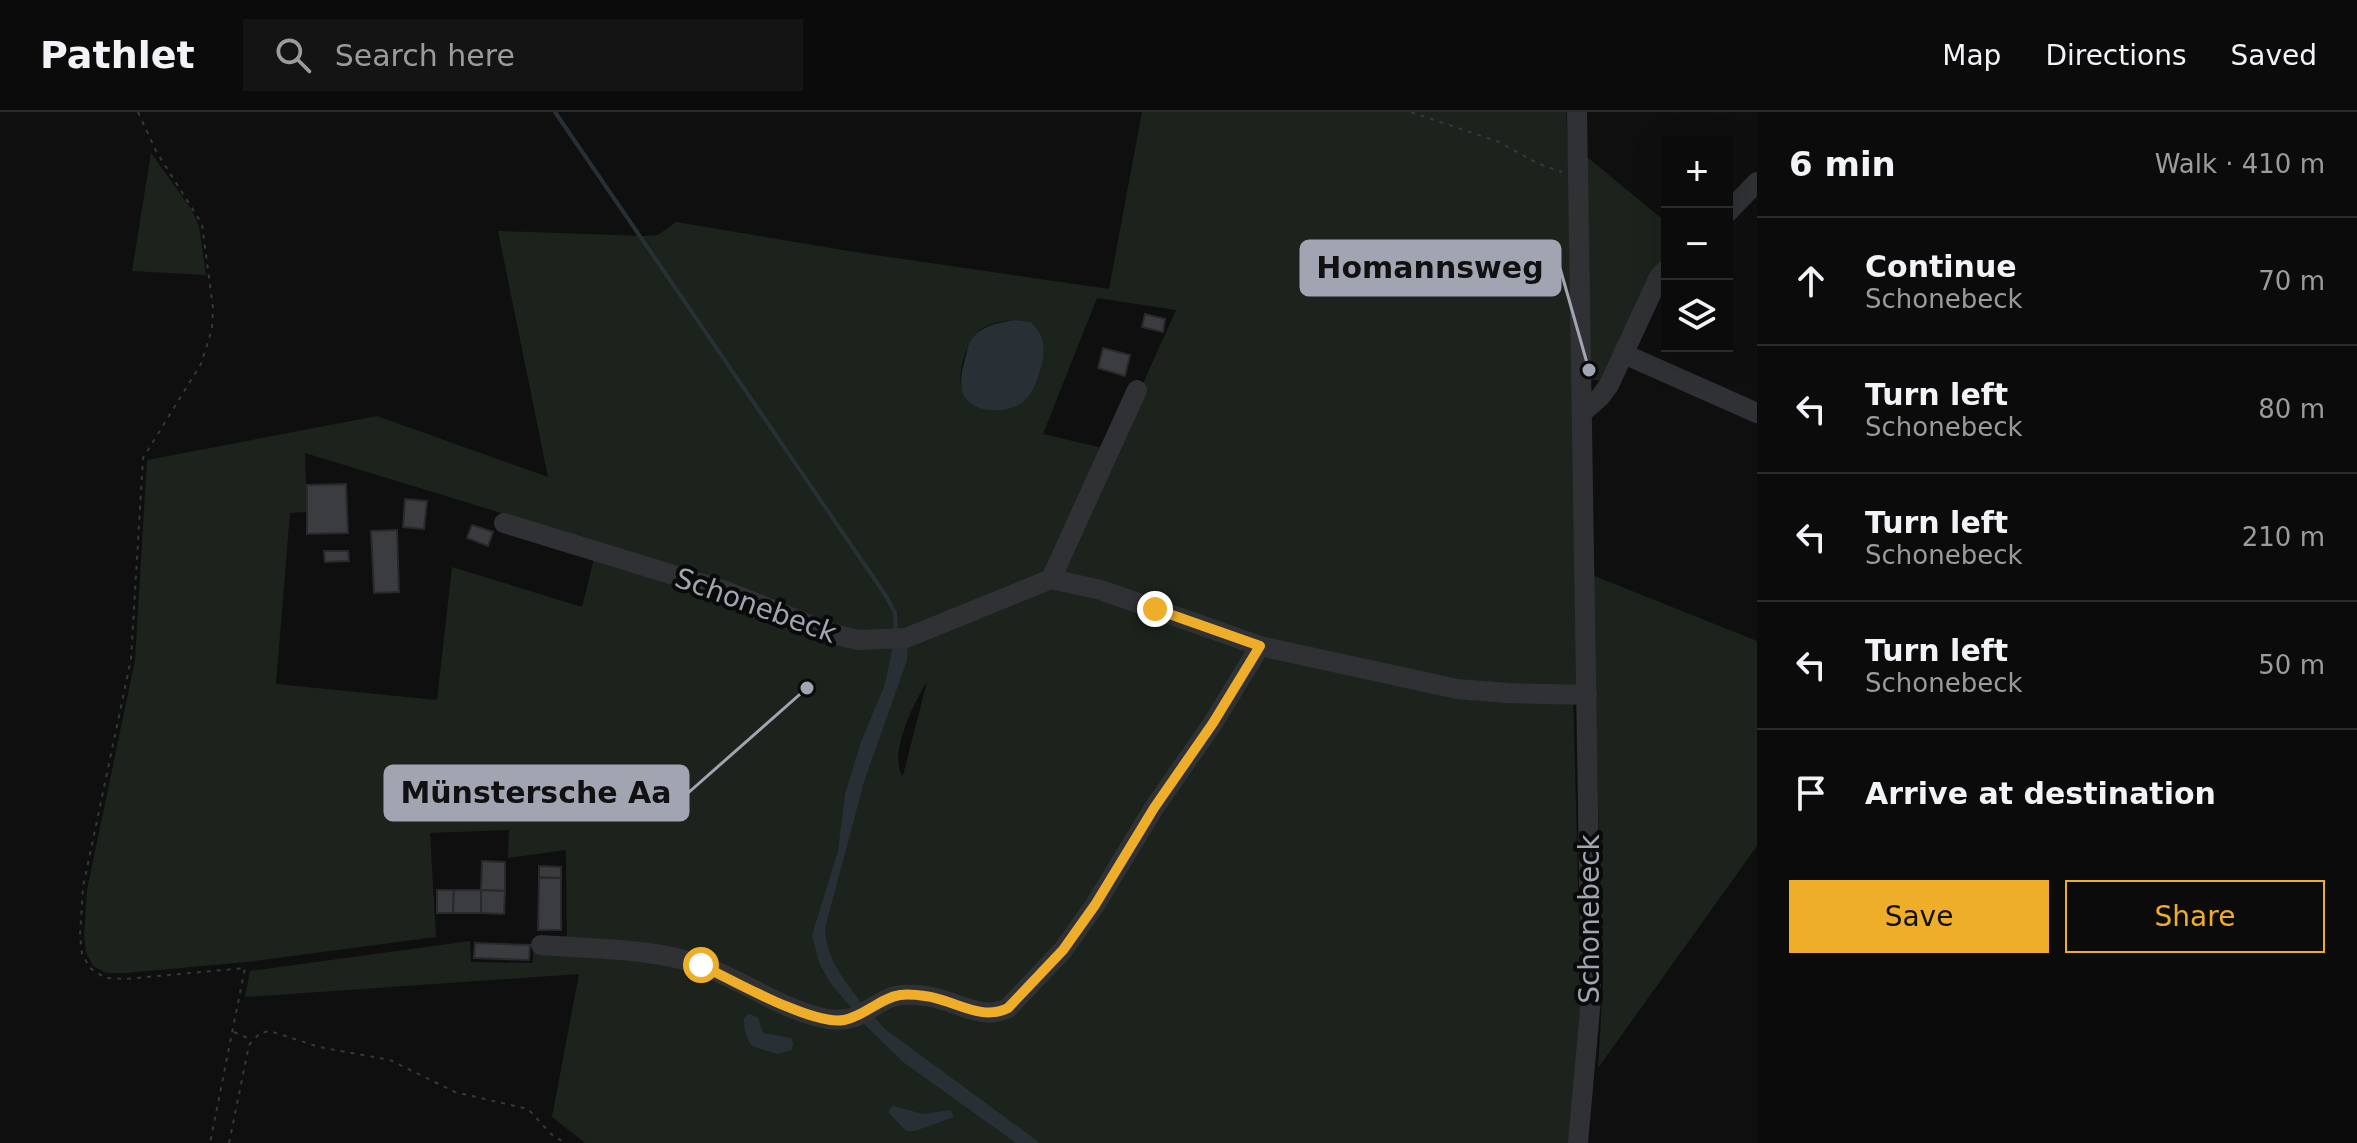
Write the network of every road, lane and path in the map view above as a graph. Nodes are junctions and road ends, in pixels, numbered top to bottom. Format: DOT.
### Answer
graph roads {
  1 [pos="138,112"];
  2 [pos="1411,112"];
  3 [pos="1577,112"];
  4 [pos="1578,172"];
  5 [pos="1757,182"];
  6 [pos="1732,208"];
  7 [pos="1661,275"];
  8 [pos="1624,354"];
  9 [pos="1137,390"];
  10 [pos="1582,413"];
  11 [pos="1757,413"];
  12 [pos="504,523"];
  13 [pos="1051,579"];
  14 [pos="1260,646"];
  15 [pos="1587,695"];
  16 [pos="541,945"];
  17 [pos="233,1031"];
  18 [pos="252,1040"];
  19 [pos="210,1143"];
  20 [pos="229,1143"];
  21 [pos="565,1143"];
  22 [pos="1578,1143"];
  1 -- 17 [label="path"];
  2 -- 4 [label="path"];
  3 -- 4 [label="street, Schonebeck"];
  4 -- 10 [label="street, Schonebeck"];
  5 -- 6 [label="street"];
  7 -- 8 [label="street"];
  8 -- 10 [label="street"];
  8 -- 11 [label="street"];
  9 -- 13 [label="street"];
  10 -- 15 [label="street, Schonebeck"];
  12 -- 13 [label="street, Schonebeck"];
  13 -- 14 [label="street"];
  14 -- 15 [label="street"];
  14 -- 16 [label="street"];
  15 -- 22 [label="street, Schonebeck"];
  17 -- 18 [label="path"];
  17 -- 19 [label="path"];
  18 -- 20 [label="path"];
  18 -- 21 [label="path"];
}
